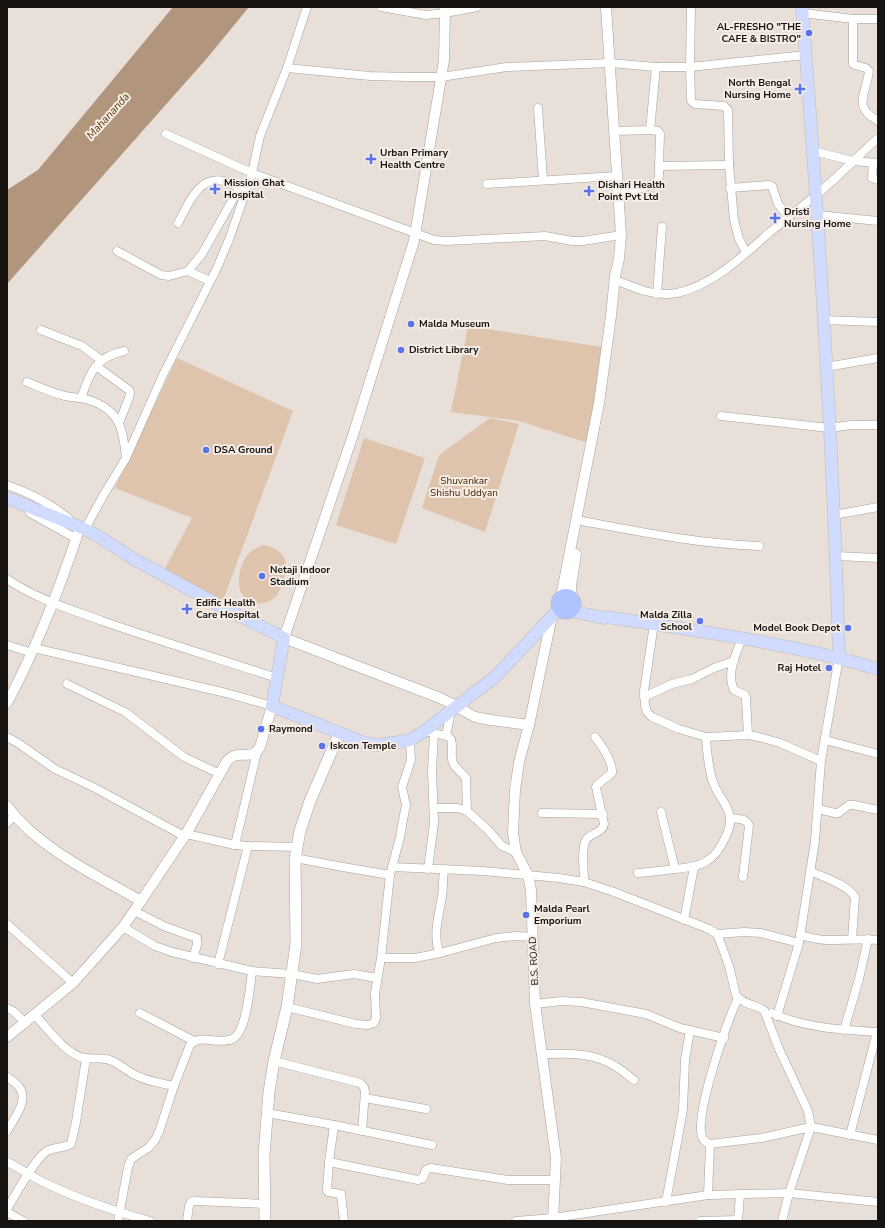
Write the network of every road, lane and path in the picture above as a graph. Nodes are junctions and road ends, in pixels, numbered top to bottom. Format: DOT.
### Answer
graph roads {
  1 [pos="307,7"];
  2 [pos="381,7"];
  3 [pos="477,7"];
  4 [pos="606,7"];
  5 [pos="691,7"];
  6 [pos="445,10"];
  7 [pos="802,10"];
  8 [pos="853,19"];
  9 [pos="878,19"];
  10 [pos="806,56"];
  11 [pos="610,64"];
  12 [pos="656,67"];
  13 [pos="690,67"];
  14 [pos="286,68"];
  15 [pos="442,76"];
  16 [pos="538,108"];
  17 [pos="878,121"];
  18 [pos="650,130"];
  19 [pos="615,131"];
  20 [pos="166,134"];
  21 [pos="878,138"];
  22 [pos="813,151"];
  23 [pos="853,161"];
  24 [pos="876,163"];
  25 [pos="729,165"];
  26 [pos="660,166"];
  27 [pos="252,173"];
  28 [pos="617,176"];
  29 [pos="543,180"];
  30 [pos="878,180"];
  31 [pos="487,184"];
  32 [pos="245,187"];
  33 [pos="730,188"];
  34 [pos="618,192"];
  35 [pos="816,195"];
  36 [pos="818,215"];
  37 [pos="788,217"];
  38 [pos="878,221"];
  39 [pos="178,223"];
  40 [pos="662,227"];
  41 [pos="415,233"];
  42 [pos="621,235"];
  43 [pos="117,251"];
  44 [pos="746,252"];
  45 [pos="188,271"];
  46 [pos="618,276"];
  47 [pos="210,281"];
  48 [pos="657,294"];
  49 [pos="823,320"];
  50 [pos="878,322"];
  51 [pos="41,330"];
  52 [pos="124,351"];
  53 [pos="878,358"];
  54 [pos="99,363"];
  55 [pos="826,366"];
  56 [pos="27,382"];
  57 [pos="81,398"];
  58 [pos="721,416"];
  59 [pos="119,423"];
  60 [pos="878,425"];
  61 [pos="829,428"];
  62 [pos="126,458"];
  63 [pos="7,485"];
  64 [pos="7,498"];
  65 [pos="7,504"];
  66 [pos="878,507"];
  67 [pos="834,515"];
  68 [pos="582,521"];
  69 [pos="79,530"];
  70 [pos="759,546"];
  71 [pos="836,556"];
  72 [pos="878,558"];
  73 [pos="7,579"];
  74 [pos="53,603"];
  75 [pos="562,607"];
  76 [pos="654,624"];
  77 [pos="284,638"];
  78 [pos="742,638"];
  79 [pos="7,645"];
  80 [pos="33,651"];
  81 [pos="839,658"];
  82 [pos="734,661"];
  83 [pos="878,667"];
  84 [pos="277,678"];
  85 [pos="67,684"];
  86 [pos="644,697"];
  87 [pos="7,703"];
  88 [pos="272,706"];
  89 [pos="454,708"];
  90 [pos="528,725"];
  91 [pos="430,732"];
  92 [pos="339,734"];
  93 [pos="748,735"];
  94 [pos="446,736"];
  95 [pos="595,736"];
  96 [pos="7,737"];
  97 [pos="706,737"];
  98 [pos="410,740"];
  99 [pos="825,740"];
  100 [pos="257,752"];
  101 [pos="878,754"];
  102 [pos="821,761"];
  103 [pos="220,774"];
  104 [pos="7,806"];
  105 [pos="434,808"];
  106 [pos="818,809"];
  107 [pos="878,810"];
  108 [pos="467,811"];
  109 [pos="661,812"];
  110 [pos="542,813"];
  111 [pos="603,814"];
  112 [pos="730,818"];
  113 [pos="11,820"];
  114 [pos="185,835"];
  115 [pos="235,845"];
  116 [pos="248,846"];
  117 [pos="296,852"];
  118 [pos="516,852"];
  119 [pos="694,868"];
  120 [pos="428,869"];
  121 [pos="444,869"];
  122 [pos="675,869"];
  123 [pos="391,871"];
  124 [pos="810,871"];
  125 [pos="638,873"];
  126 [pos="528,875"];
  127 [pos="743,877"];
  128 [pos="584,882"];
  129 [pos="141,901"];
  130 [pos="134,911"];
  131 [pos="684,920"];
  132 [pos="7,924"];
  133 [pos="123,927"];
  134 [pos="717,934"];
  135 [pos="532,937"];
  136 [pos="799,939"];
  137 [pos="852,939"];
  138 [pos="868,939"];
  139 [pos="878,940"];
  140 [pos="440,953"];
  141 [pos="193,958"];
  142 [pos="381,958"];
  143 [pos="218,964"];
  144 [pos="252,971"];
  145 [pos="292,974"];
  146 [pos="377,978"];
  147 [pos="73,983"];
  148 [pos="738,998"];
  149 [pos="536,1004"];
  150 [pos="287,1007"];
  151 [pos="7,1008"];
  152 [pos="764,1010"];
  153 [pos="140,1013"];
  154 [pos="35,1015"];
  155 [pos="777,1016"];
  156 [pos="26,1023"];
  157 [pos="690,1030"];
  158 [pos="844,1030"];
  159 [pos="878,1032"];
  160 [pos="7,1037"];
  161 [pos="724,1038"];
  162 [pos="194,1041"];
  163 [pos="543,1054"];
  164 [pos="86,1059"];
  165 [pos="274,1061"];
  166 [pos="7,1077"];
  167 [pos="634,1080"];
  168 [pos="174,1086"];
  169 [pos="365,1098"];
  170 [pos="426,1109"];
  171 [pos="268,1113"];
  172 [pos="334,1125"];
  173 [pos="811,1127"];
  174 [pos="7,1131"];
  175 [pos="362,1131"];
  176 [pos="850,1135"];
  177 [pos="878,1140"];
  178 [pos="710,1144"];
  179 [pos="432,1145"];
  180 [pos="7,1162"];
  181 [pos="330,1162"];
  182 [pos="28,1174"];
  183 [pos="555,1180"];
  184 [pos="790,1193"];
  185 [pos="740,1194"];
  186 [pos="708,1196"];
  187 [pos="666,1202"];
  188 [pos="878,1202"];
  189 [pos="265,1204"];
  190 [pos="7,1209"];
  191 [pos="7,1212"];
  192 [pos="120,1212"];
  193 [pos="553,1220"];
  194 [pos="738,1220"];
  195 [pos="23,1221"];
  196 [pos="118,1221"];
  197 [pos="150,1221"];
  198 [pos="186,1221"];
  199 [pos="265,1221"];
  200 [pos="344,1221"];
  201 [pos="516,1221"];
  202 [pos="700,1221"];
  203 [pos="782,1221"];
  1 -- 14 [label="street"];
  2 -- 6 [label="street"];
  3 -- 6 [label="street"];
  4 -- 11 [label="street"];
  5 -- 13 [label="street"];
  6 -- 15 [label="street"];
  7 -- 8 [label="street"];
  7 -- 10 [label="main road"];
  8 -- 9 [label="street"];
  8 -- 17 [label="street"];
  10 -- 13 [label="street"];
  10 -- 22 [label="main road"];
  11 -- 12 [label="street"];
  11 -- 15 [label="street"];
  11 -- 19 [label="street"];
  12 -- 13 [label="street"];
  12 -- 18 [label="street"];
  13 -- 25 [label="street"];
  14 -- 15 [label="street"];
  14 -- 27 [label="street"];
  15 -- 41 [label="street"];
  16 -- 29 [label="street"];
  18 -- 19 [label="street"];
  18 -- 26 [label="street"];
  19 -- 28 [label="street"];
  20 -- 27 [label="street"];
  21 -- 23 [label="street"];
  22 -- 23 [label="street"];
  22 -- 35 [label="main road"];
  23 -- 24 [label="street"];
  23 -- 35 [label="street"];
  24 -- 30 [label="street"];
  25 -- 26 [label="street"];
  25 -- 33 [label="street"];
  26 -- 34 [label="street"];
  27 -- 32 [label="street"];
  27 -- 41 [label="street"];
  28 -- 29 [label="street"];
  28 -- 34 [label="street"];
  29 -- 31 [label="street"];
  32 -- 39 [label="street"];
  32 -- 45 [label="street"];
  32 -- 47 [label="street"];
  33 -- 37 [label="street"];
  33 -- 44 [label="street"];
  34 -- 42 [label="street"];
  35 -- 36 [label="main road"];
  35 -- 37 [label="street"];
  36 -- 38 [label="street"];
  36 -- 49 [label="main road"];
  37 -- 44 [label="street"];
  40 -- 48 [label="street"];
  41 -- 42 [label="street"];
  41 -- 77 [label="street"];
  42 -- 46 [label="street"];
  43 -- 45 [label="street"];
  44 -- 48 [label="street"];
  45 -- 47 [label="street"];
  46 -- 48 [label="street"];
  46 -- 68 [label="street"];
  46 -- 75 [label="street"];
  47 -- 62 [label="street"];
  49 -- 50 [label="street"];
  49 -- 55 [label="main road"];
  51 -- 54 [label="street"];
  52 -- 54 [label="street"];
  53 -- 55 [label="street"];
  54 -- 57 [label="street"];
  54 -- 59 [label="street"];
  55 -- 61 [label="main road"];
  56 -- 57 [label="street"];
  57 -- 59 [label="street"];
  58 -- 61 [label="street"];
  59 -- 62 [label="street"];
  60 -- 61 [label="street"];
  61 -- 67 [label="main road"];
  62 -- 69 [label="street"];
  63 -- 69 [label="street"];
  64 -- 69 [label="main road"];
  65 -- 69 [label="street"];
  66 -- 67 [label="street"];
  67 -- 71 [label="main road"];
  68 -- 70 [label="street"];
  68 -- 75 [label="street"];
  69 -- 74 [label="street"];
  69 -- 77 [label="main road"];
  71 -- 72 [label="street"];
  71 -- 81 [label="main road"];
  73 -- 74 [label="street"];
  74 -- 80 [label="street"];
  74 -- 84 [label="street"];
  75 -- 76 [label="main road"];
  75 -- 89 [label="main road"];
  75 -- 90 [label="street, B.S. ROAD"];
  76 -- 78 [label="main road"];
  76 -- 86 [label="street"];
  77 -- 84 [label="main road"];
  77 -- 89 [label="street"];
  78 -- 81 [label="main road"];
  78 -- 82 [label="street"];
  79 -- 80 [label="street"];
  80 -- 87 [label="street"];
  80 -- 88 [label="street"];
  81 -- 83 [label="main road"];
  81 -- 99 [label="street"];
  82 -- 86 [label="street"];
  82 -- 93 [label="street"];
  84 -- 88 [label="main road"];
  85 -- 103 [label="street"];
  86 -- 97 [label="street"];
  88 -- 92 [label="main road"];
  88 -- 100 [label="street"];
  89 -- 90 [label="street"];
  89 -- 91 [label="main road"];
  89 -- 94 [label="street"];
  90 -- 118 [label="street, B.S. ROAD"];
  91 -- 94 [label="street"];
  91 -- 98 [label="main road"];
  91 -- 105 [label="street"];
  92 -- 98 [label="main road"];
  92 -- 117 [label="main road"];
  93 -- 97 [label="street"];
  93 -- 102 [label="street"];
  94 -- 108 [label="street"];
  95 -- 111 [label="street"];
  96 -- 114 [label="street"];
  97 -- 112 [label="street"];
  98 -- 123 [label="street"];
  99 -- 101 [label="street"];
  99 -- 102 [label="street"];
  100 -- 103 [label="street"];
  100 -- 115 [label="street"];
  102 -- 106 [label="street"];
  103 -- 114 [label="street"];
  104 -- 113 [label="street"];
  105 -- 108 [label="street"];
  105 -- 120 [label="street"];
  106 -- 107 [label="street"];
  106 -- 124 [label="street"];
  108 -- 118 [label="street"];
  109 -- 122 [label="street"];
  110 -- 111 [label="street"];
  111 -- 128 [label="street"];
  112 -- 119 [label="street"];
  112 -- 127 [label="street"];
  113 -- 129 [label="street"];
  114 -- 115 [label="street"];
  114 -- 129 [label="street"];
  115 -- 116 [label="street"];
  116 -- 117 [label="street"];
  116 -- 143 [label="street"];
  117 -- 123 [label="street"];
  117 -- 145 [label="main road"];
  118 -- 126 [label="street, B.S. ROAD"];
  119 -- 122 [label="street"];
  119 -- 131 [label="street"];
  120 -- 121 [label="street"];
  120 -- 123 [label="street"];
  121 -- 126 [label="street"];
  121 -- 140 [label="street"];
  122 -- 125 [label="street"];
  123 -- 142 [label="street"];
  124 -- 136 [label="street"];
  124 -- 137 [label="street"];
  126 -- 128 [label="street"];
  126 -- 135 [label="street, B.S. ROAD"];
  128 -- 131 [label="street"];
  129 -- 130 [label="street"];
  130 -- 133 [label="street"];
  130 -- 141 [label="street"];
  131 -- 134 [label="street"];
  132 -- 147 [label="street"];
  133 -- 141 [label="street"];
  133 -- 147 [label="street"];
  134 -- 136 [label="street"];
  134 -- 148 [label="street"];
  135 -- 140 [label="street"];
  135 -- 149 [label="street, B.S. ROAD"];
  136 -- 137 [label="street"];
  136 -- 155 [label="street"];
  137 -- 138 [label="street"];
  138 -- 139 [label="street"];
  138 -- 158 [label="street"];
  140 -- 142 [label="street"];
  141 -- 143 [label="street"];
  142 -- 146 [label="street"];
  143 -- 144 [label="street"];
  144 -- 145 [label="street"];
  144 -- 162 [label="street"];
  145 -- 146 [label="street"];
  145 -- 150 [label="main road"];
  146 -- 150 [label="street"];
  147 -- 154 [label="street"];
  148 -- 152 [label="street"];
  148 -- 161 [label="street"];
  149 -- 157 [label="street"];
  149 -- 163 [label="street, B.S. ROAD"];
  150 -- 165 [label="main road"];
  151 -- 156 [label="street"];
  152 -- 155 [label="street"];
  152 -- 173 [label="street"];
  153 -- 162 [label="street"];
  154 -- 156 [label="street"];
  154 -- 164 [label="street"];
  155 -- 158 [label="street"];
  156 -- 160 [label="street"];
  157 -- 161 [label="street"];
  157 -- 187 [label="street"];
  158 -- 159 [label="street"];
  159 -- 176 [label="street"];
  161 -- 178 [label="street"];
  162 -- 168 [label="street"];
  163 -- 167 [label="street"];
  163 -- 183 [label="street, B.S. ROAD"];
  164 -- 168 [label="street"];
  164 -- 182 [label="street"];
  165 -- 169 [label="street"];
  165 -- 171 [label="main road"];
  166 -- 174 [label="street"];
  168 -- 192 [label="street"];
  169 -- 170 [label="street"];
  169 -- 175 [label="street"];
  171 -- 172 [label="street"];
  171 -- 189 [label="main road"];
  172 -- 175 [label="street"];
  172 -- 181 [label="street"];
  173 -- 176 [label="street"];
  173 -- 178 [label="street"];
  173 -- 184 [label="street"];
  175 -- 179 [label="street"];
  176 -- 177 [label="street"];
  178 -- 186 [label="street"];
  180 -- 182 [label="street"];
  181 -- 183 [label="street"];
  181 -- 200 [label="street"];
  182 -- 190 [label="street"];
  182 -- 192 [label="street"];
  183 -- 193 [label="street, B.S. ROAD"];
  184 -- 185 [label="street"];
  184 -- 188 [label="street"];
  184 -- 203 [label="street"];
  185 -- 186 [label="street"];
  185 -- 194 [label="street"];
  186 -- 187 [label="street"];
  187 -- 193 [label="street"];
  189 -- 198 [label="street"];
  189 -- 199 [label="main road"];
  191 -- 195 [label="street"];
  192 -- 196 [label="street"];
  192 -- 197 [label="street"];
  193 -- 201 [label="street"];
  194 -- 202 [label="street"];
}
